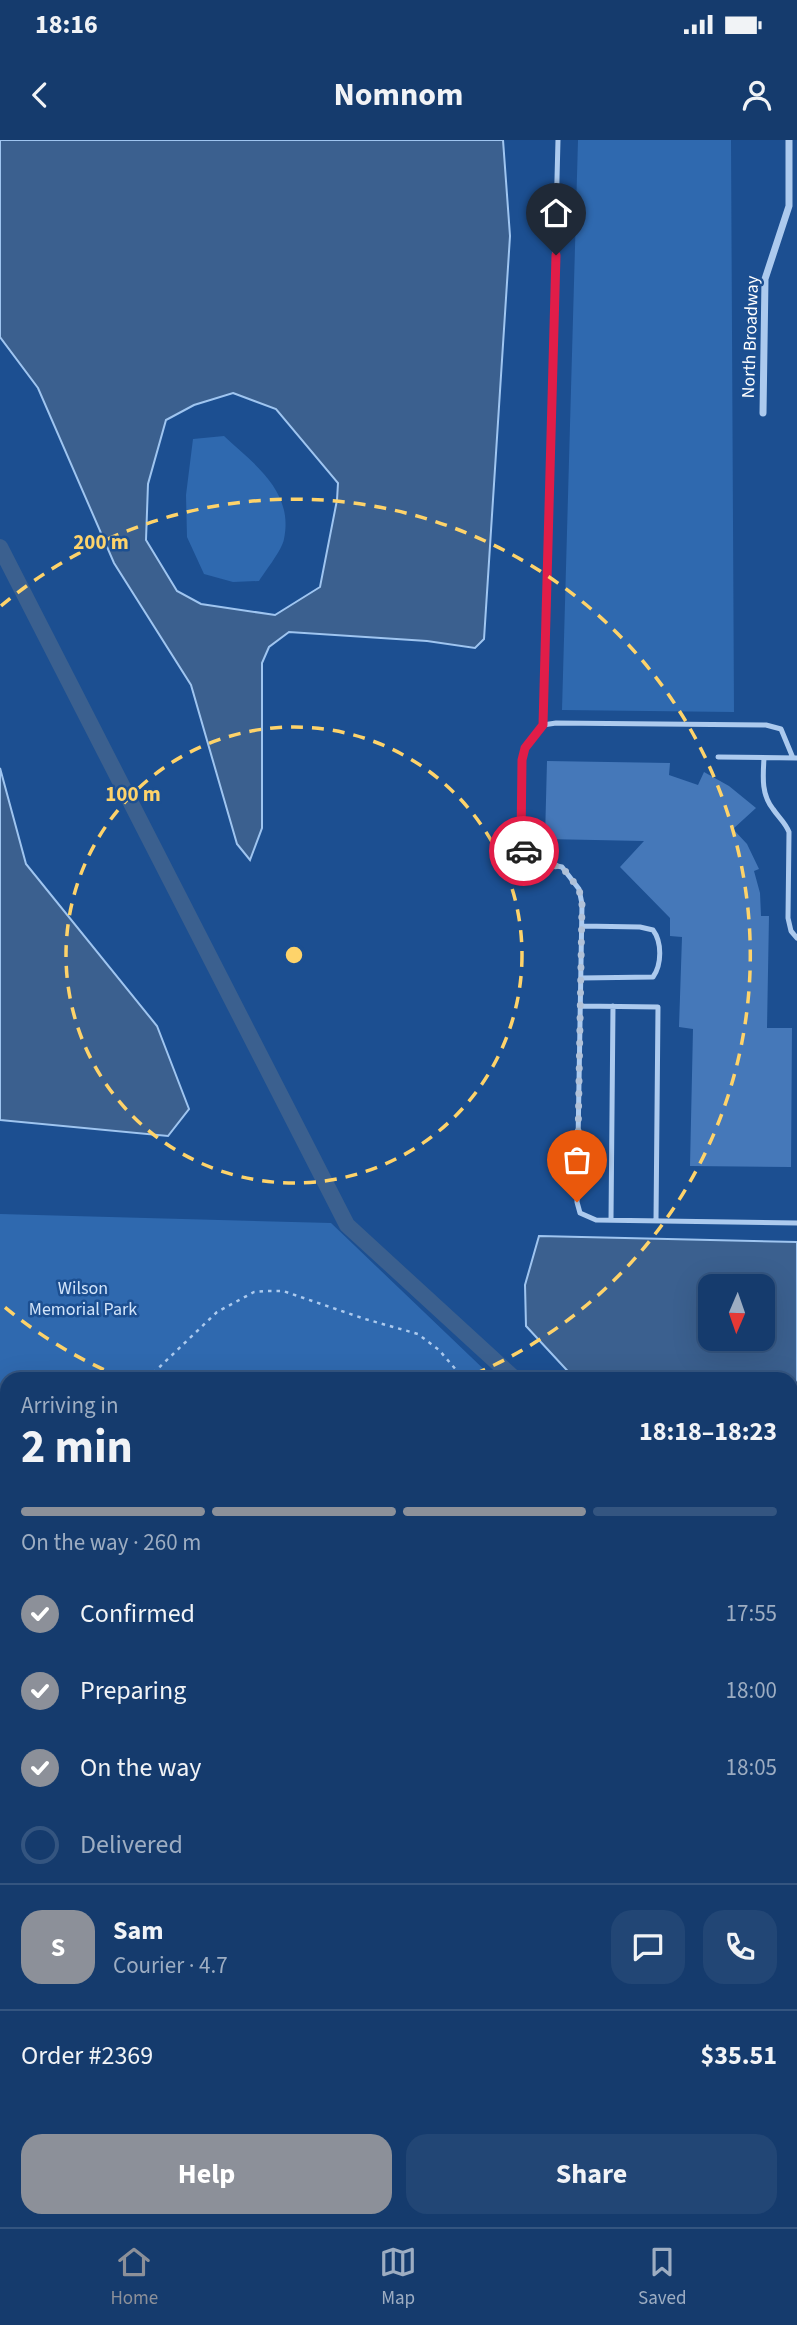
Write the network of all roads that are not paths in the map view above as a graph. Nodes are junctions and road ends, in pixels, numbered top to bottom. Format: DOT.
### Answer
graph roads {
  1 [pos="558,140"];
  2 [pos="789,140"];
  3 [pos="763,413"];
  4 [pos="543,725"];
  5 [pos="718,757"];
  6 [pos="764,758"];
  7 [pos="795,758"];
  8 [pos="582,926"];
  9 [pos="797,938"];
  10 [pos="581,978"];
  11 [pos="581,1006"];
  12 [pos="613,1006"];
  13 [pos="611,1220"];
  14 [pos="656,1221"];
  15 [pos="797,1223"];
  1 -- 4 [label="lane"];
  2 -- 3 [label="street, North Broadway"];
  4 -- 7 [label="lane"];
  4 -- 8 [label="lane"];
  5 -- 6 [label="lane"];
  6 -- 7 [label="lane"];
  6 -- 9 [label="lane"];
  8 -- 10 [label="lane"];
  8 -- 10 [label="lane"];
  10 -- 11 [label="lane"];
  11 -- 12 [label="lane"];
  11 -- 13 [label="lane"];
  12 -- 13 [label="lane"];
  12 -- 14 [label="lane"];
  13 -- 14 [label="lane"];
  14 -- 15 [label="lane"];
}
